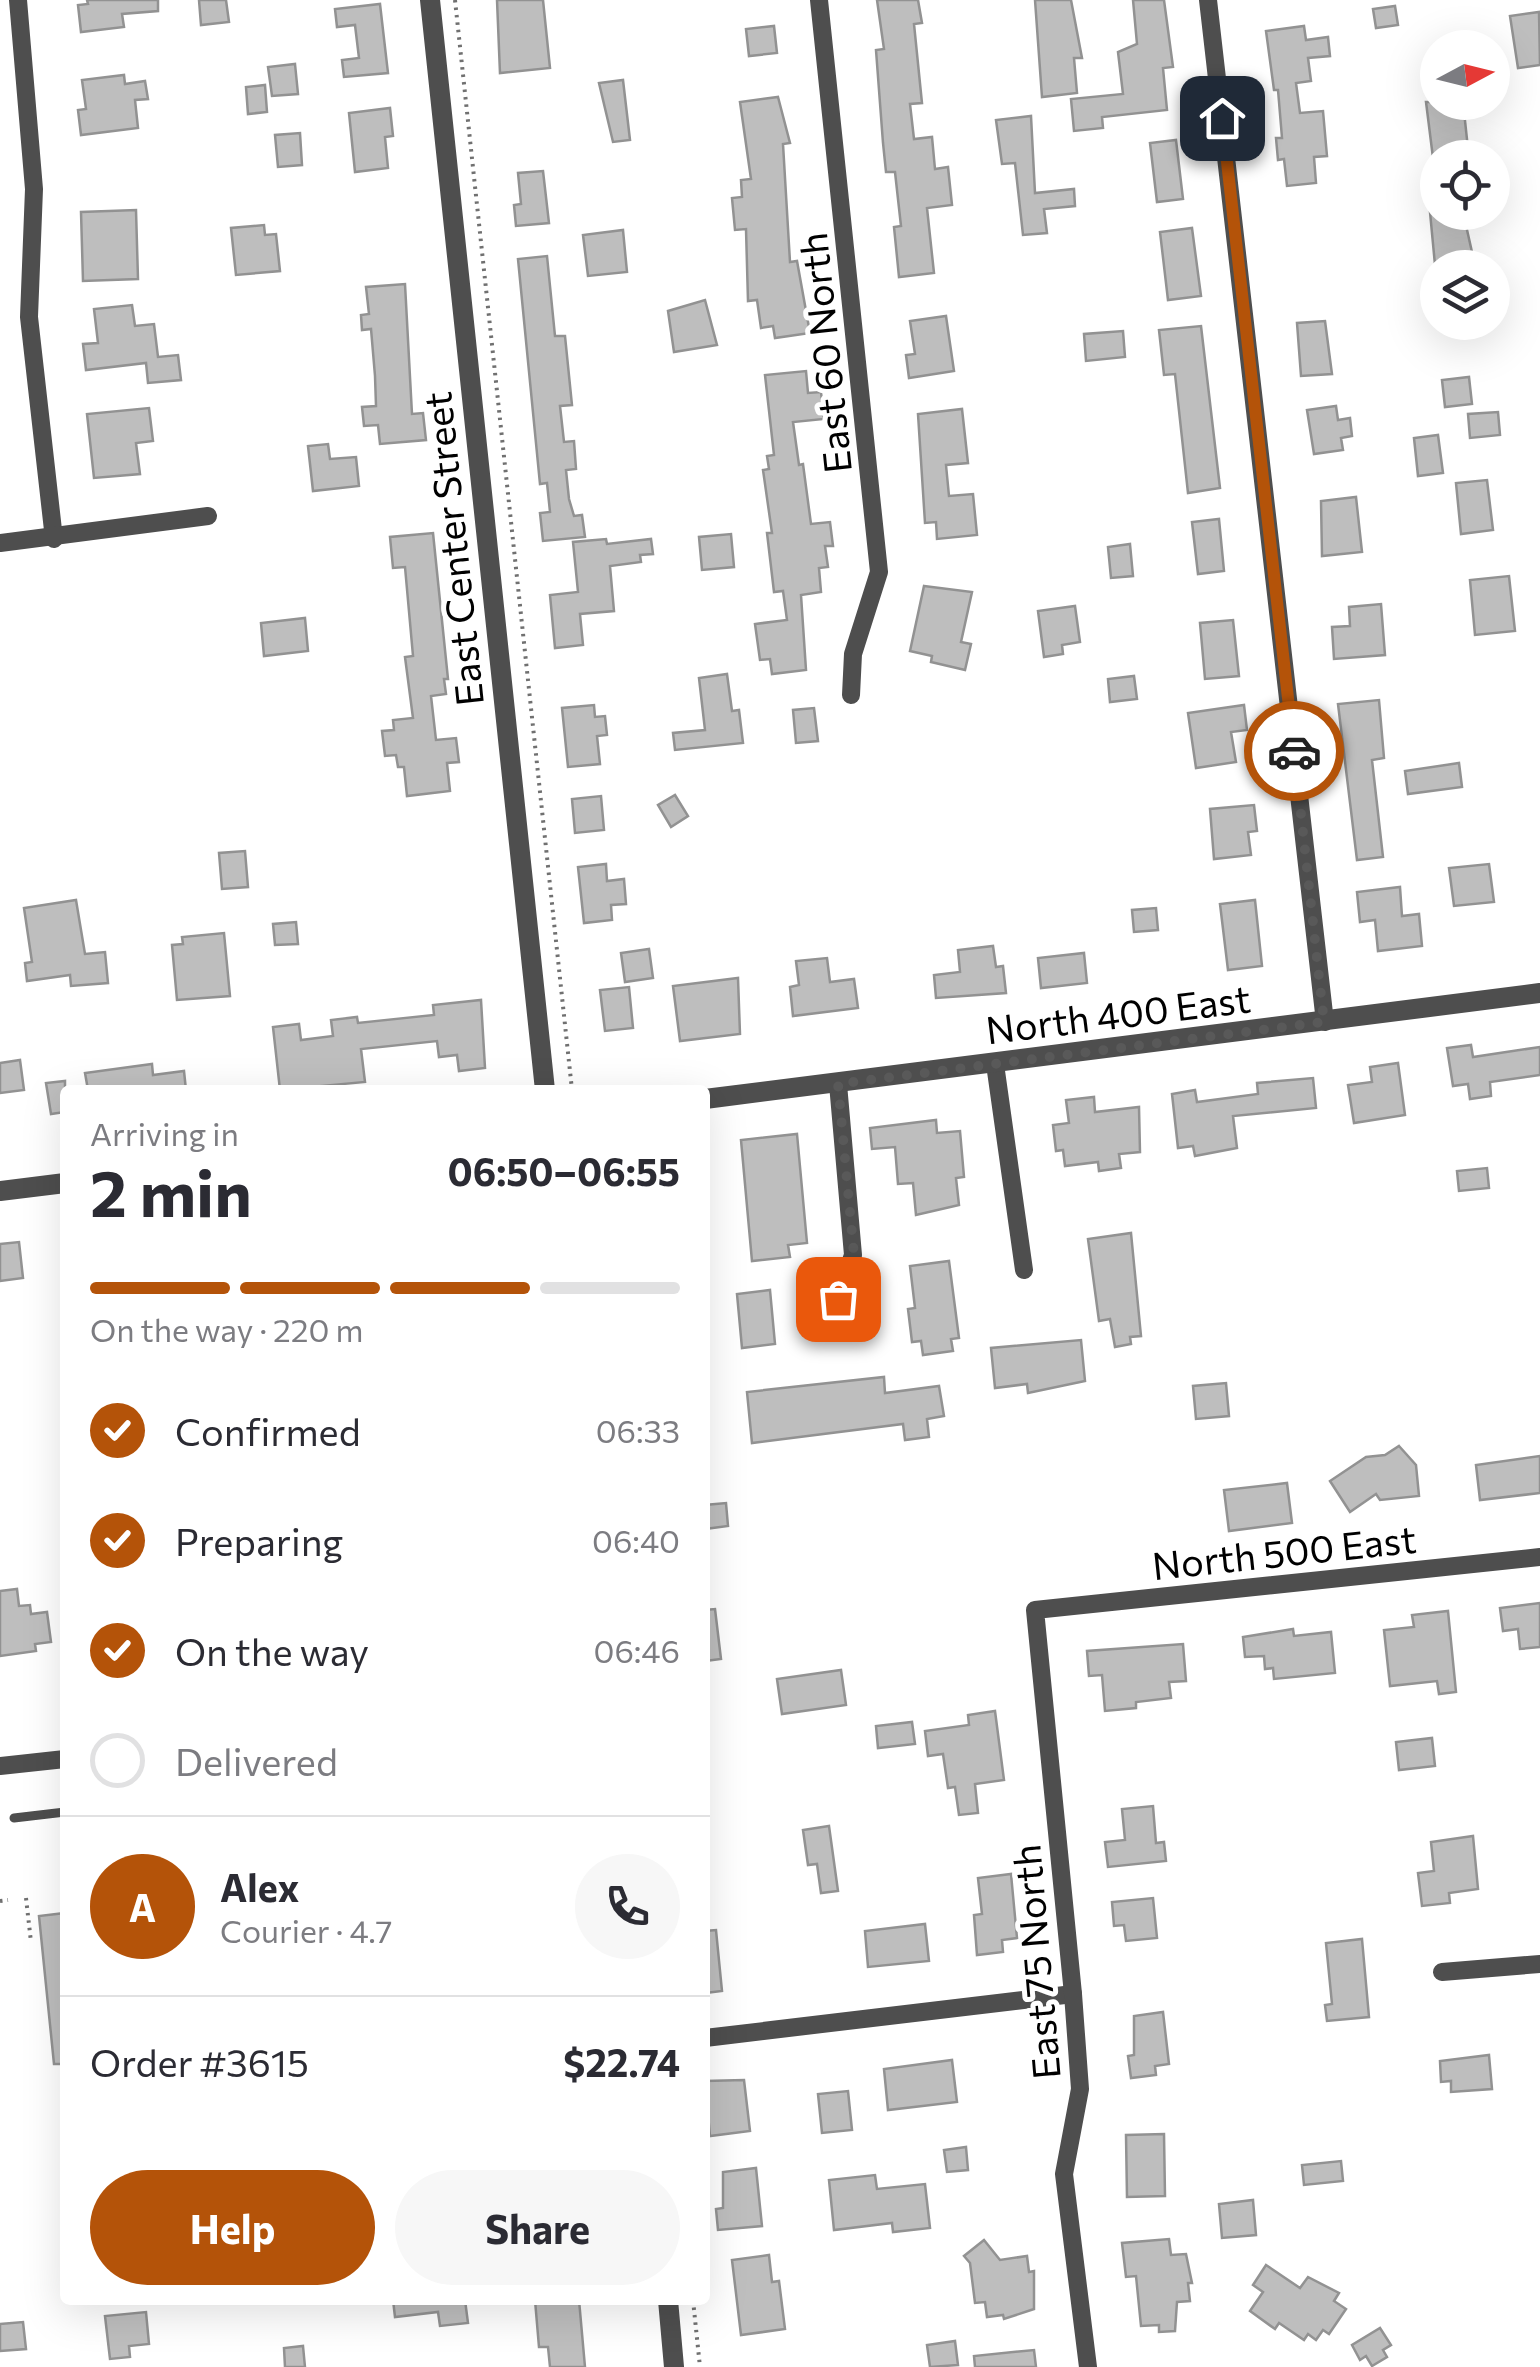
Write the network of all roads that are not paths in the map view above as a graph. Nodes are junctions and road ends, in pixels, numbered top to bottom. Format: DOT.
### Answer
graph roads {
  1 [pos="18,0"];
  2 [pos="430,0"];
  3 [pos="819,0"];
  4 [pos="1208,0"];
  5 [pos="208,516"];
  6 [pos="54,538"];
  7 [pos="0,543"];
  8 [pos="851,695"];
  9 [pos="1540,993"];
  10 [pos="1324,1022"];
  11 [pos="995,1064"];
  12 [pos="838,1084"];
  13 [pos="543,1085"];
  14 [pos="710,1099"];
  15 [pos="60,1183"];
  16 [pos="0,1191"];
  17 [pos="1024,1270"];
  18 [pos="838,1299"];
  19 [pos="1540,1557"];
  20 [pos="1035,1610"];
  21 [pos="60,1760"];
  22 [pos="0,1766"];
  23 [pos="60,1813"];
  24 [pos="14,1818"];
  25 [pos="1540,1964"];
  26 [pos="1442,1972"];
  27 [pos="1074,1994"];
  28 [pos="710,2037"];
  29 [pos="668,2305"];
  30 [pos="674,2367"];
  31 [pos="1088,2367"];
  1 -- 6 [label="street"];
  2 -- 13 [label="street, East Center Street"];
  3 -- 8 [label="street, East 60 North"];
  4 -- 10 [label="street"];
  5 -- 6 [label="street"];
  6 -- 7 [label="street"];
  9 -- 10 [label="street, North 400 East"];
  10 -- 11 [label="street, North 400 East"];
  11 -- 12 [label="street, North 400 East"];
  11 -- 17 [label="street"];
  12 -- 14 [label="street, North 400 East"];
  12 -- 18 [label="street"];
  15 -- 16 [label="street"];
  19 -- 20 [label="street, North 500 East"];
  20 -- 27 [label="street, East 75 North"];
  21 -- 22 [label="street"];
  23 -- 24 [label="lane"];
  25 -- 26 [label="street"];
  27 -- 28 [label="street"];
  27 -- 31 [label="street, East 75 North"];
  29 -- 30 [label="street"];
}
